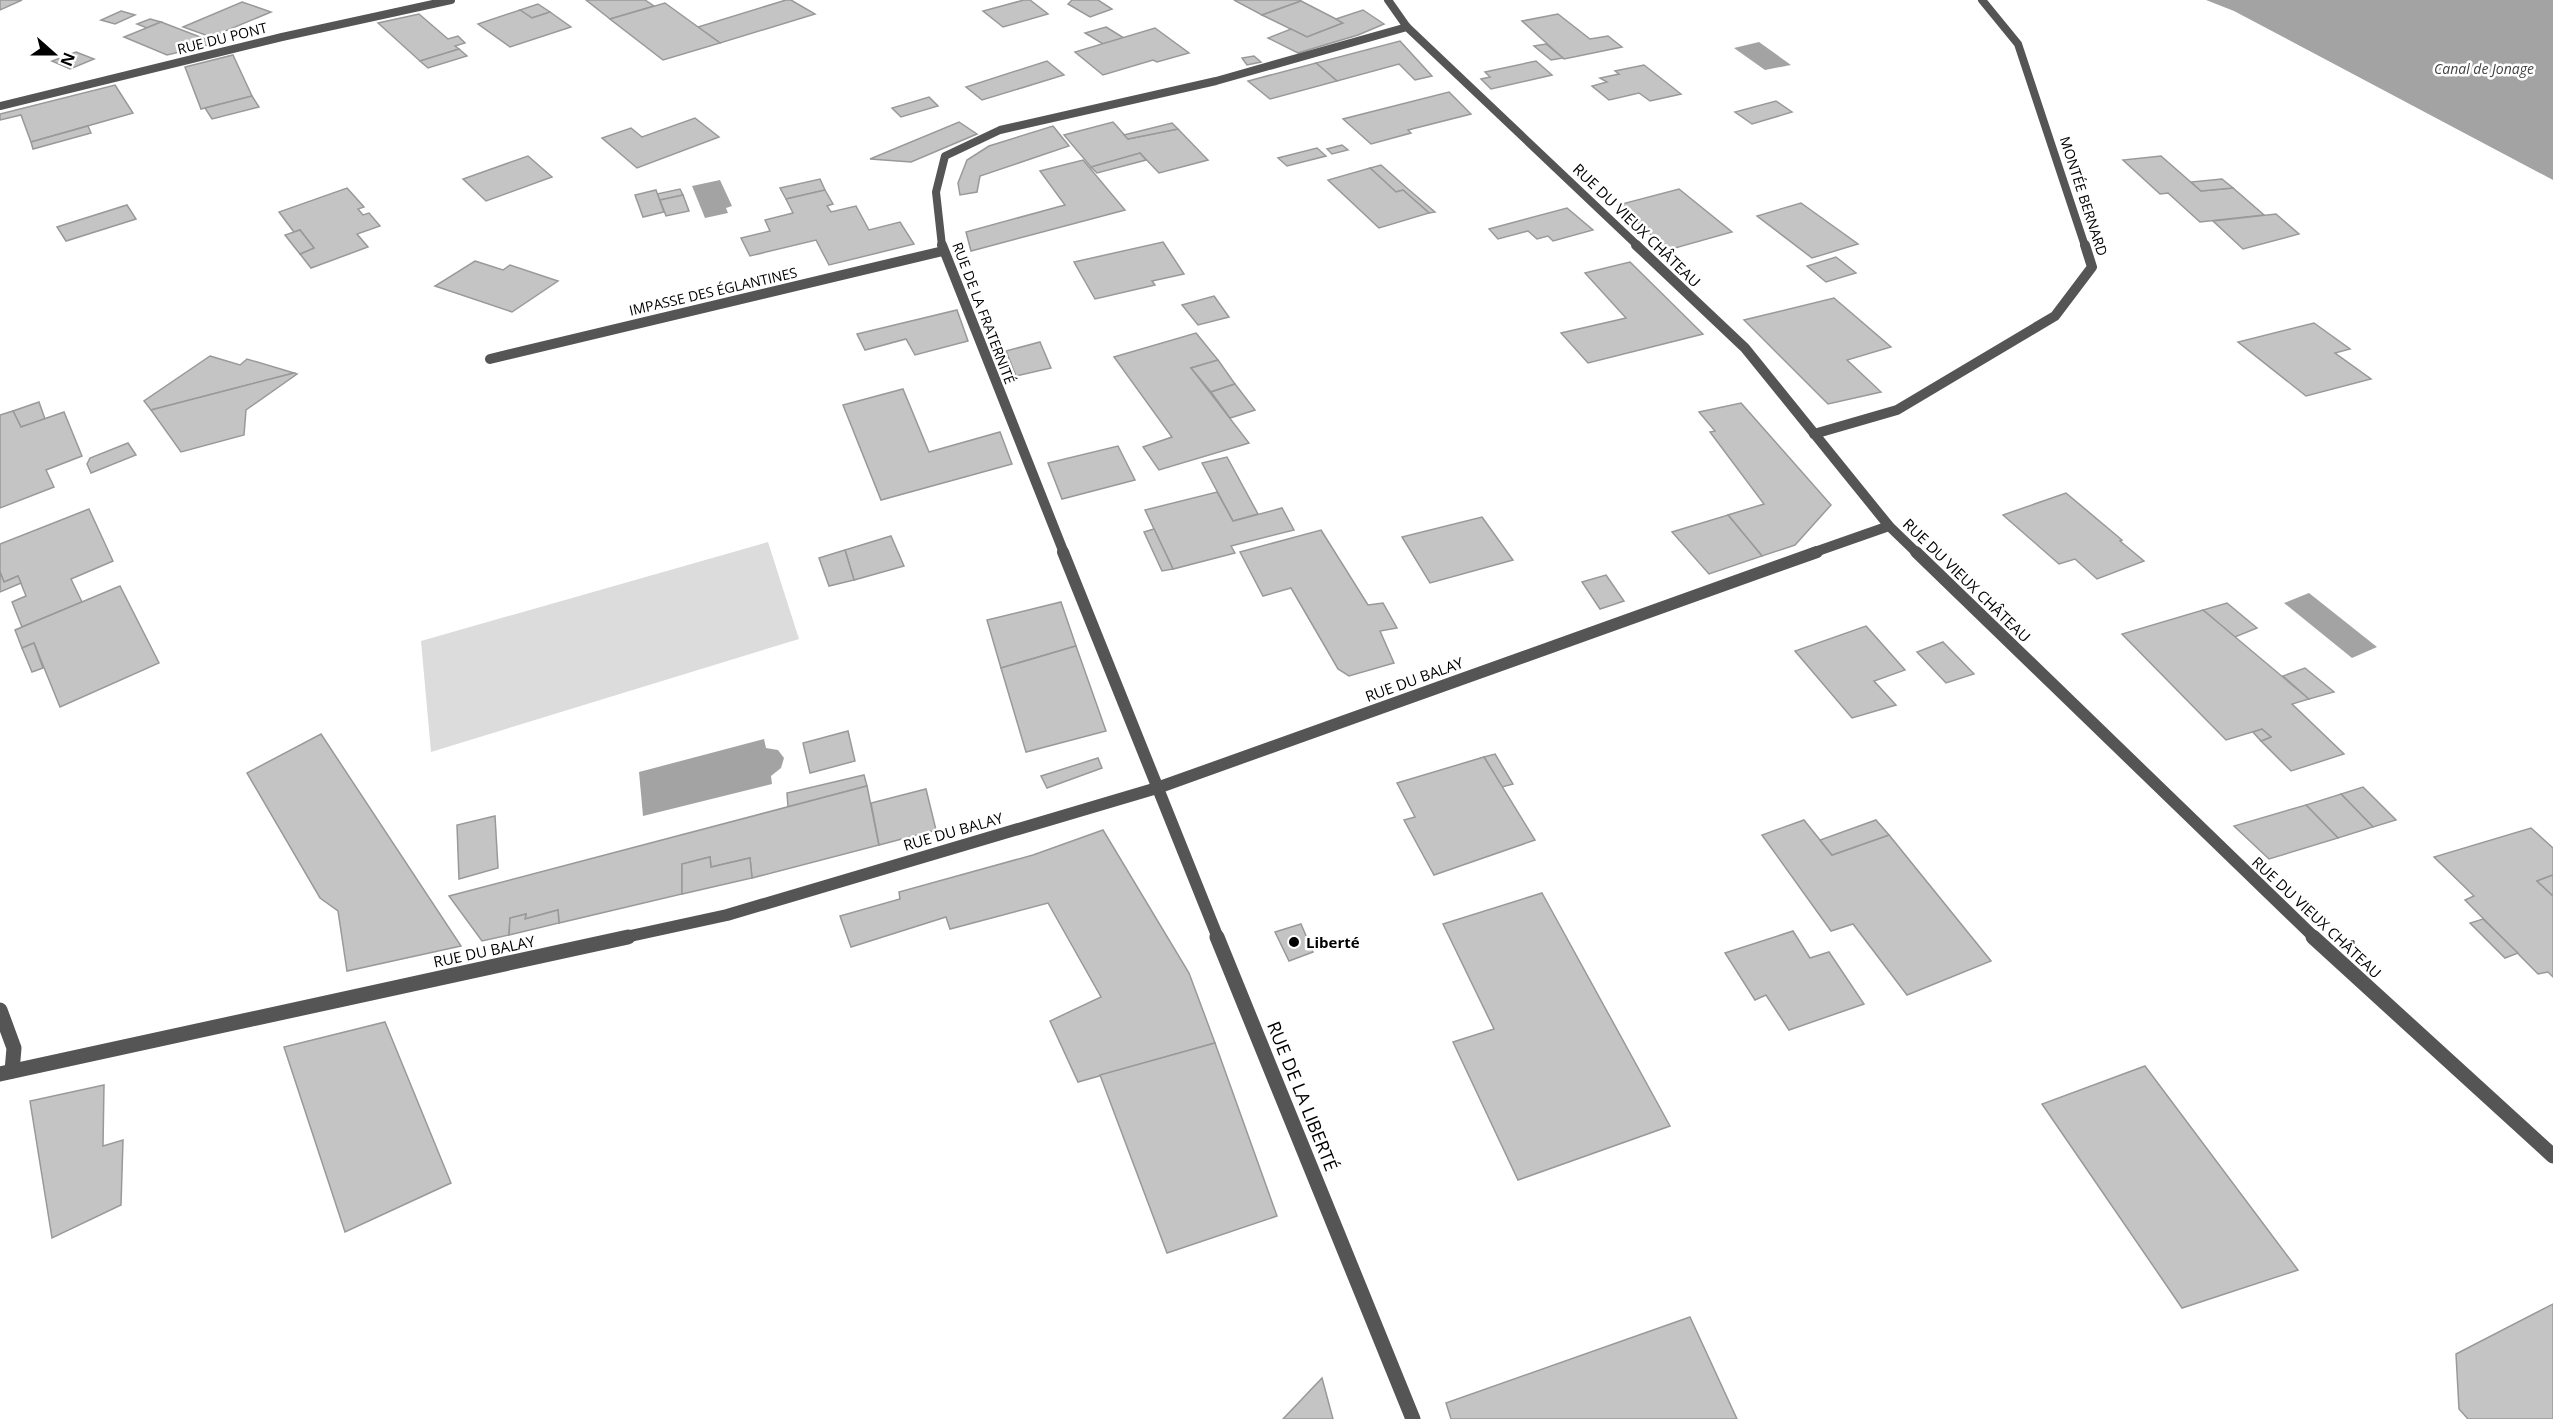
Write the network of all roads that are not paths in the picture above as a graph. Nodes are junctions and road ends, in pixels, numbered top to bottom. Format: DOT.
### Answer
graph roads {
  1 [pos="452,0"];
  2 [pos="1388,0"];
  3 [pos="1982,0"];
  4 [pos="1407,27"];
  5 [pos="0,106"];
  6 [pos="943,251"];
  7 [pos="490,359"];
  8 [pos="1814,434"];
  9 [pos="1889,526"];
  10 [pos="1157,788"];
  11 [pos="0,1010"];
  12 [pos="6,1073"];
  13 [pos="2553,1156"];
  14 [pos="1413,1419"];
  1 -- 5 [label="street, RUE DU PONT"];
  2 -- 4 [label="street, RUE DU VIEUX CHÂTEAU"];
  3 -- 8 [label="street, MONTÉE BERNARD"];
  4 -- 6 [label="street, RUE DE LA FRATERNITÉ"];
  4 -- 8 [label="street, RUE DU VIEUX CHÂTEAU"];
  6 -- 7 [label="street, IMPASSE DES ÉGLANTINES"];
  6 -- 10 [label="street, RUE DE LA FRATERNITÉ"];
  8 -- 9 [label="street, RUE DU VIEUX CHÂTEAU"];
  9 -- 10 [label="street, RUE DU BALAY"];
  9 -- 13 [label="street, RUE DU VIEUX CHÂTEAU"];
  10 -- 12 [label="street, RUE DU BALAY"];
  10 -- 14 [label="street, RUE DE LA LIBERTÉ"];
  11 -- 12 [label="street"];
}
